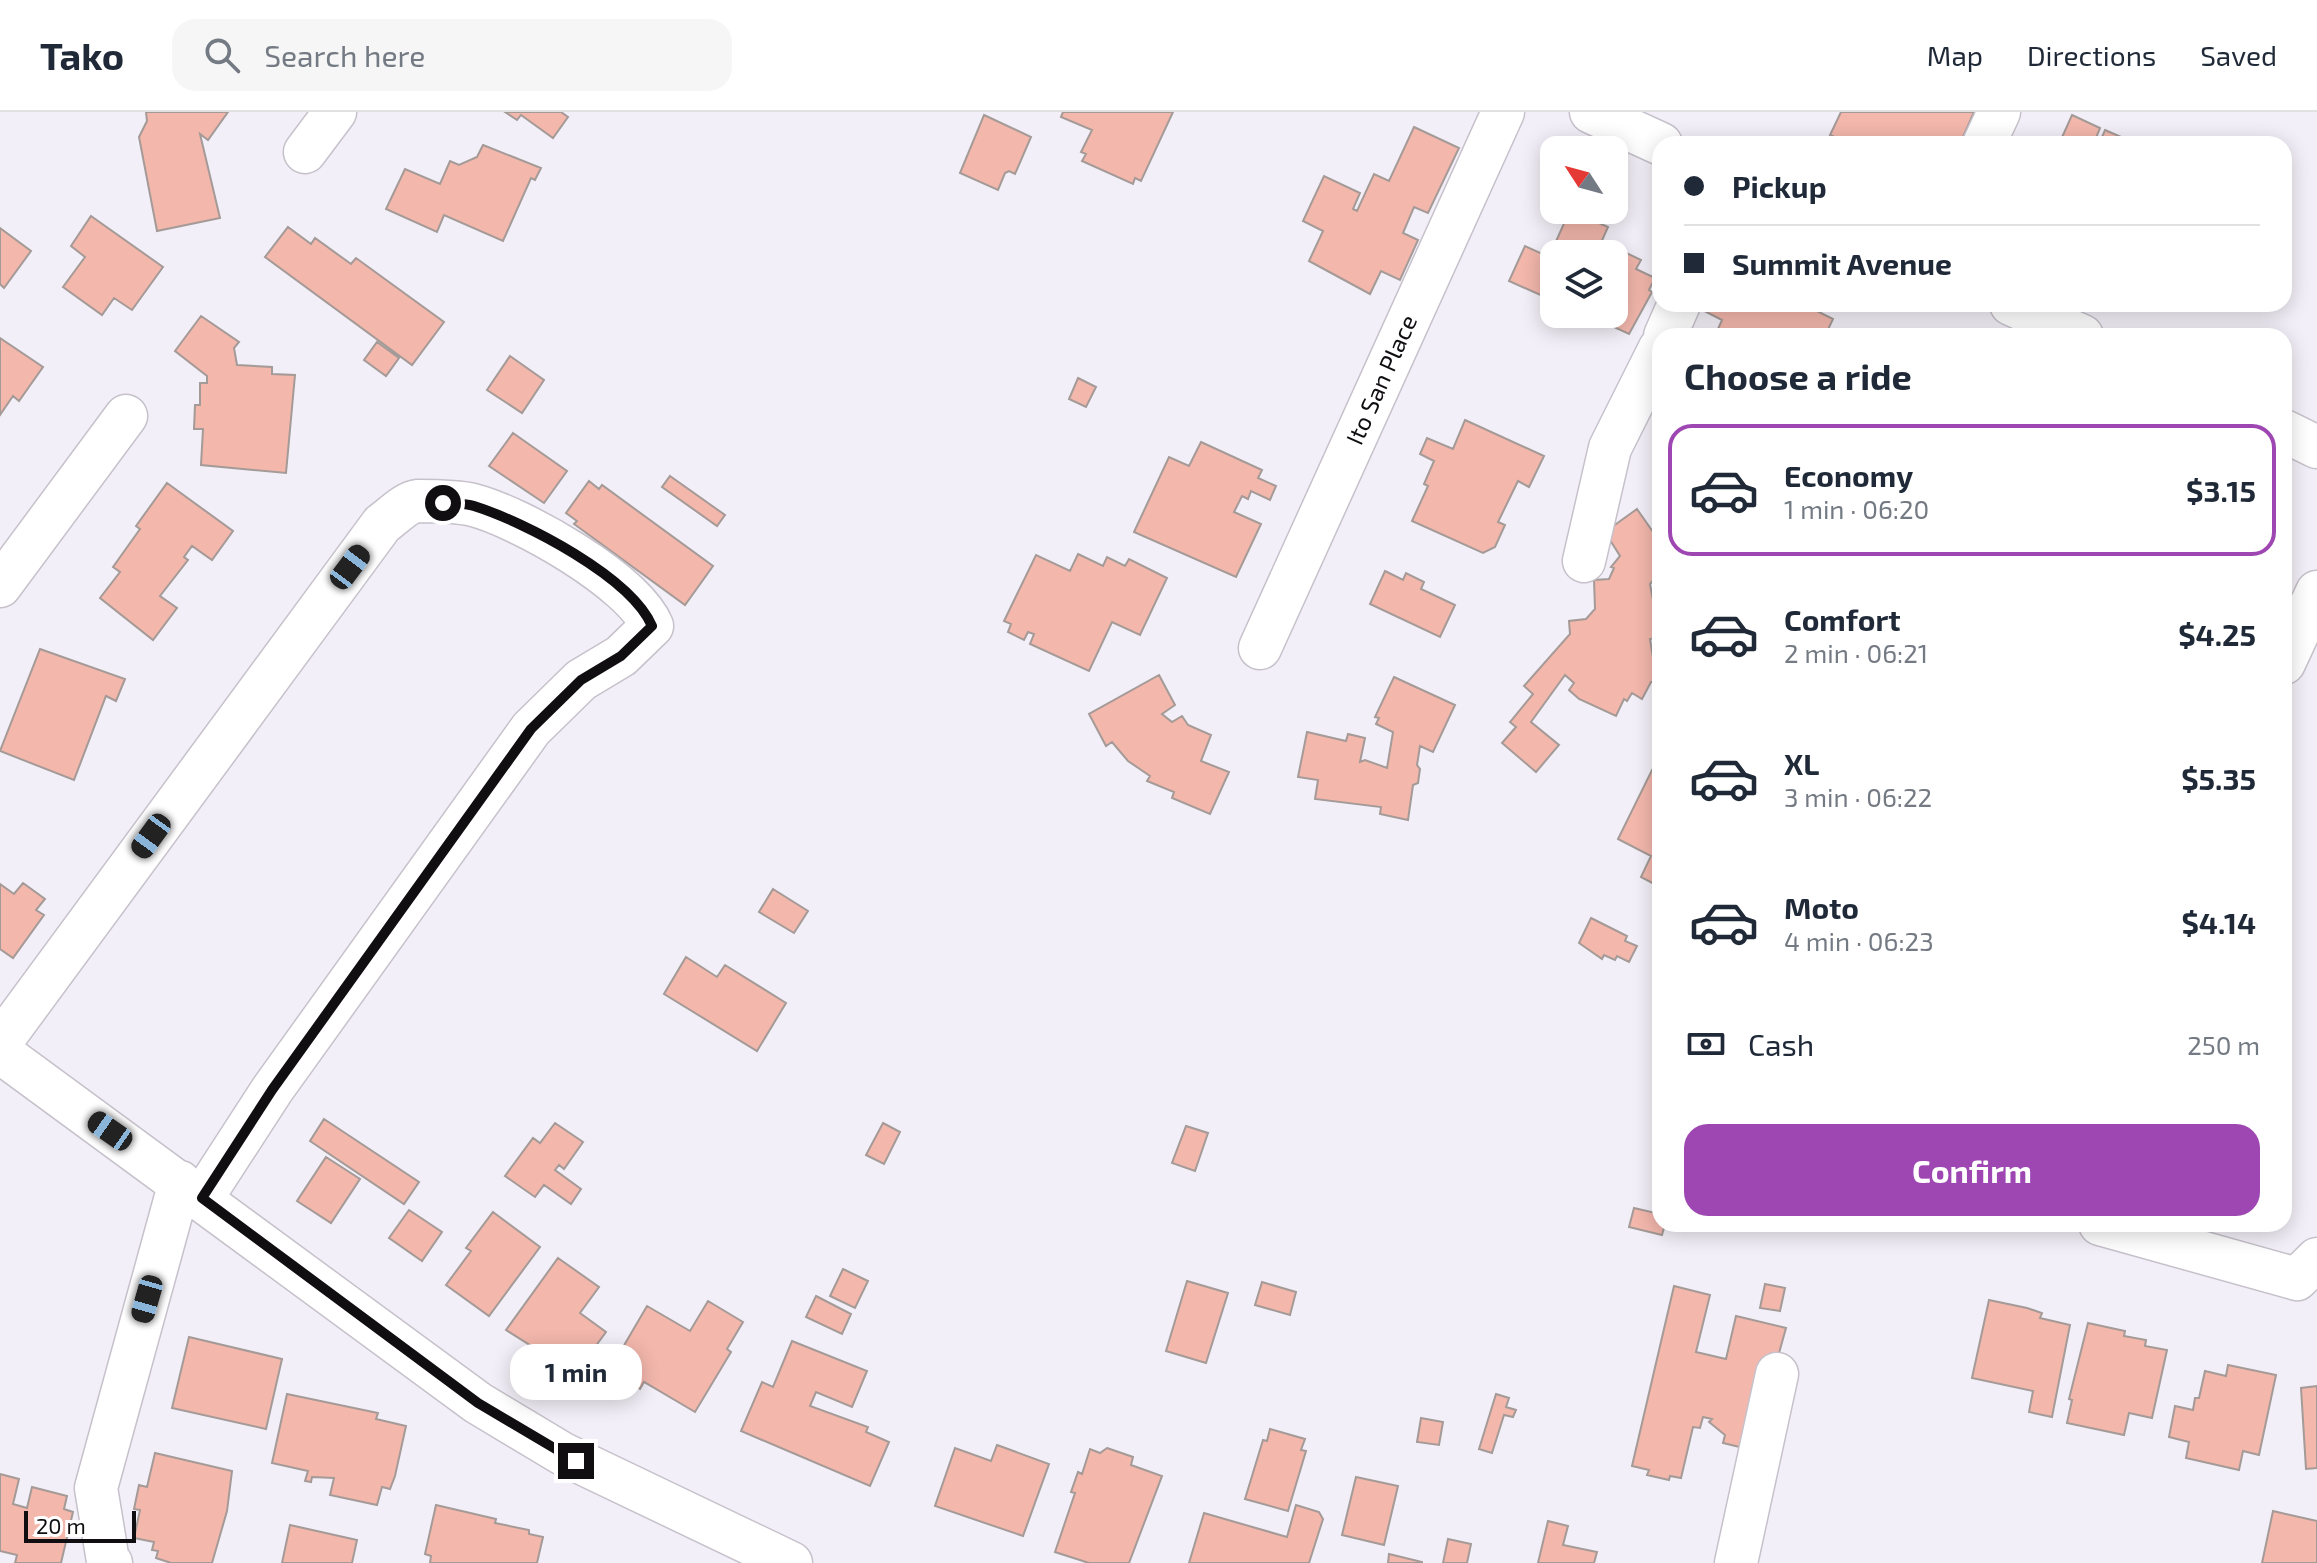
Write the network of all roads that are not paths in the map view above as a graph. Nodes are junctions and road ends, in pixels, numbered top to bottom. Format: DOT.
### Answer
graph roads {
  1 [pos="335,112"];
  2 [pos="1503,112"];
  3 [pos="1591,112"];
  4 [pos="1999,112"];
  5 [pos="1657,131"];
  6 [pos="1988,136"];
  7 [pos="305,152"];
  8 [pos="2027,312"];
  9 [pos="2064,328"];
  10 [pos="1652,364"];
  11 [pos="126,416"];
  12 [pos="2292,435"];
  13 [pos="2317,447"];
  14 [pos="1584,561"];
  15 [pos="0,586"];
  16 [pos="2317,592"];
  17 [pos="2292,646"];
  18 [pos="1260,648"];
  19 [pos="0,1043"];
  20 [pos="0,1052"];
  21 [pos="191,1190"];
  22 [pos="2129,1232"];
  23 [pos="2317,1259"];
  24 [pos="1777,1374"];
  25 [pos="111,1563"];
  26 [pos="791,1563"];
  27 [pos="1736,1563"];
  1 -- 7 [label="street"];
  2 -- 18 [label="street, Ito San Place"];
  3 -- 5 [label="street"];
  4 -- 6 [label="street"];
  8 -- 9 [label="street"];
  10 -- 14 [label="street"];
  11 -- 15 [label="street"];
  12 -- 13 [label="street"];
  16 -- 17 [label="street"];
  19 -- 21 [label="street"];
  20 -- 21 [label="street"];
  21 -- 25 [label="street"];
  21 -- 26 [label="street"];
  22 -- 23 [label="street"];
  24 -- 27 [label="street"];
}
